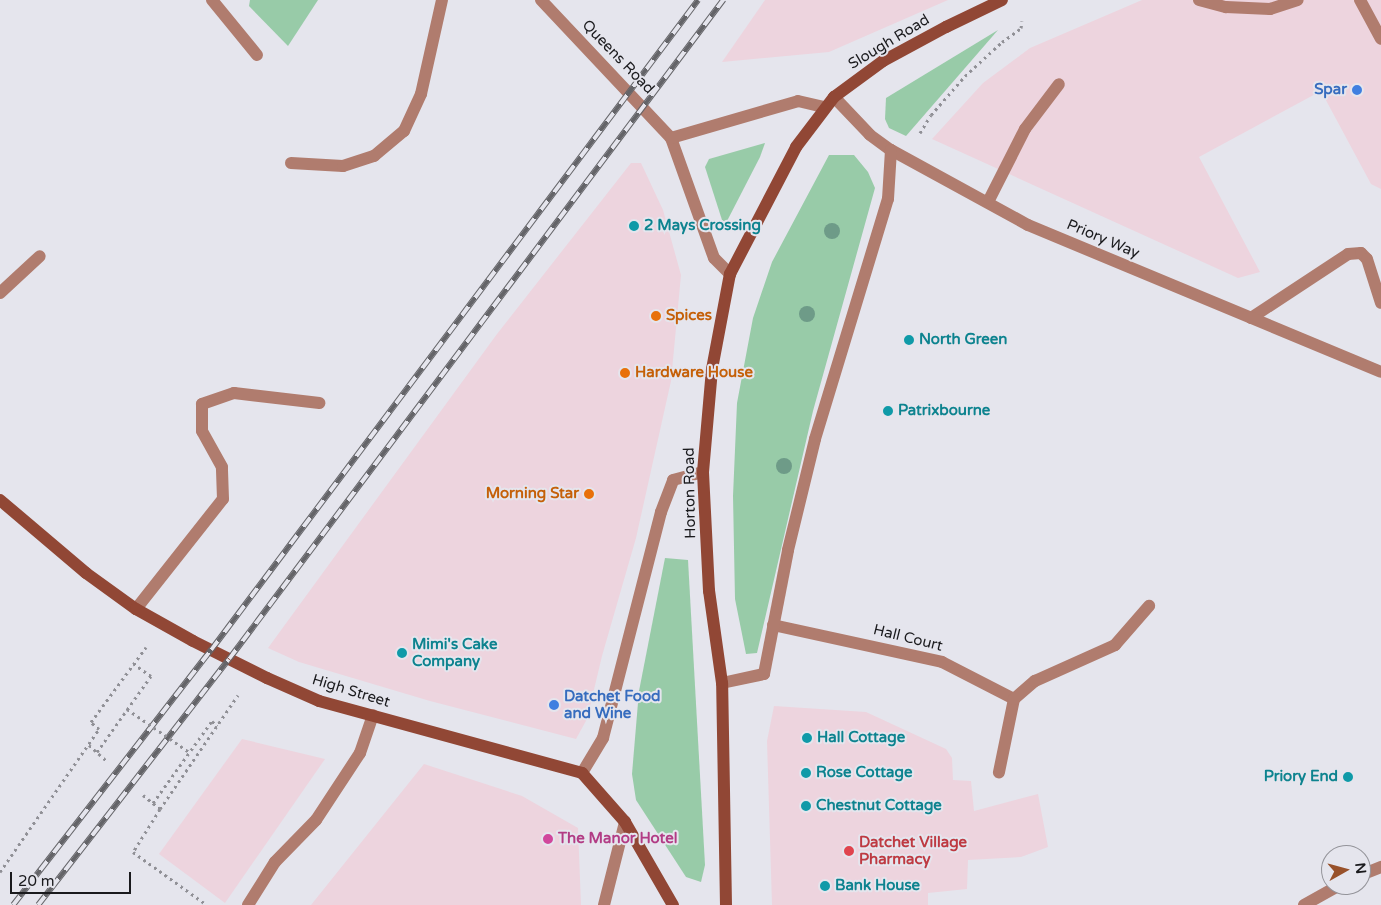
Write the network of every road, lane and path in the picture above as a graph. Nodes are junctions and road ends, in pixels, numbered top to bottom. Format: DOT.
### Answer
graph roads {
  1 [pos="212,0"];
  2 [pos="442,0"];
  3 [pos="541,0"];
  4 [pos="1002,0"];
  5 [pos="1199,0"];
  6 [pos="1298,0"];
  7 [pos="1360,0"];
  8 [pos="1022,18"];
  9 [pos="1381,38"];
  10 [pos="258,55"];
  11 [pos="1059,84"];
  12 [pos="834,97"];
  13 [pos="825,107"];
  14 [pos="671,138"];
  15 [pos="891,150"];
  16 [pos="907,158"];
  17 [pos="290,163"];
  18 [pos="988,202"];
  19 [pos="40,256"];
  20 [pos="730,274"];
  21 [pos="0,293"];
  22 [pos="1381,302"];
  23 [pos="1251,318"];
  24 [pos="1381,372"];
  25 [pos="319,403"];
  26 [pos="703,472"];
  27 [pos="0,500"];
  28 [pos="1150,606"];
  29 [pos="136,609"];
  30 [pos="163,624"];
  31 [pos="773,625"];
  32 [pos="134,664"];
  33 [pos="254,671"];
  34 [pos="722,683"];
  35 [pos="1014,699"];
  36 [pos="128,709"];
  37 [pos="373,715"];
  38 [pos="217,726"];
  39 [pos="89,745"];
  40 [pos="97,752"];
  41 [pos="188,752"];
  42 [pos="107,761"];
  43 [pos="999,772"];
  44 [pos="582,773"];
  45 [pos="144,795"];
  46 [pos="153,803"];
  47 [pos="160,809"];
  48 [pos="625,822"];
  49 [pos="0,872"];
  50 [pos="1322,895"];
  51 [pos="207,905"];
  52 [pos="248,905"];
  53 [pos="604,905"];
  54 [pos="673,905"];
  55 [pos="726,905"];
  56 [pos="1304,905"];
  1 -- 10 [label="street"];
  2 -- 17 [label="street"];
  3 -- 14 [label="street, Queens Road"];
  4 -- 12 [label="main road, Slough Road"];
  5 -- 6 [label="street"];
  7 -- 9 [label="street"];
  8 -- 16 [label="path"];
  11 -- 18 [label="street"];
  12 -- 13 [label="main road, Slough Road"];
  12 -- 15 [label="street, Priory Way"];
  13 -- 14 [label="street"];
  13 -- 20 [label="main road, Horton Road"];
  14 -- 20 [label="street, Queens Road"];
  15 -- 16 [label="street, Priory Way"];
  15 -- 31 [label="street"];
  16 -- 18 [label="street, Priory Way"];
  18 -- 23 [label="street, Priory Way"];
  19 -- 21 [label="street"];
  20 -- 26 [label="main road, Horton Road"];
  22 -- 23 [label="street"];
  23 -- 24 [label="street, Priory Way"];
  25 -- 29 [label="street"];
  26 -- 34 [label="main road, Horton Road"];
  26 -- 44 [label="street"];
  27 -- 29 [label="main road, High Street"];
  28 -- 35 [label="street"];
  29 -- 30 [label="main road, High Street"];
  30 -- 32 [label="path"];
  30 -- 33 [label="main road, High Street"];
  31 -- 34 [label="street"];
  31 -- 35 [label="street, Hall Court"];
  32 -- 36 [label="path"];
  32 -- 39 [label="path"];
  33 -- 37 [label="main road, High Street"];
  33 -- 38 [label="path"];
  34 -- 55 [label="main road, Horton Road"];
  35 -- 43 [label="street"];
  36 -- 40 [label="path"];
  36 -- 41 [label="path, bridge"];
  37 -- 44 [label="main road, High Street"];
  37 -- 52 [label="street"];
  38 -- 41 [label="path"];
  38 -- 47 [label="path"];
  39 -- 40 [label="path"];
  39 -- 49 [label="path"];
  40 -- 42 [label="path"];
  41 -- 46 [label="path"];
  44 -- 48 [label="main road"];
  45 -- 46 [label="path"];
  46 -- 47 [label="path"];
  47 -- 51 [label="path"];
  48 -- 53 [label="street"];
  48 -- 54 [label="main road"];
  50 -- 56 [label="street"];
}
